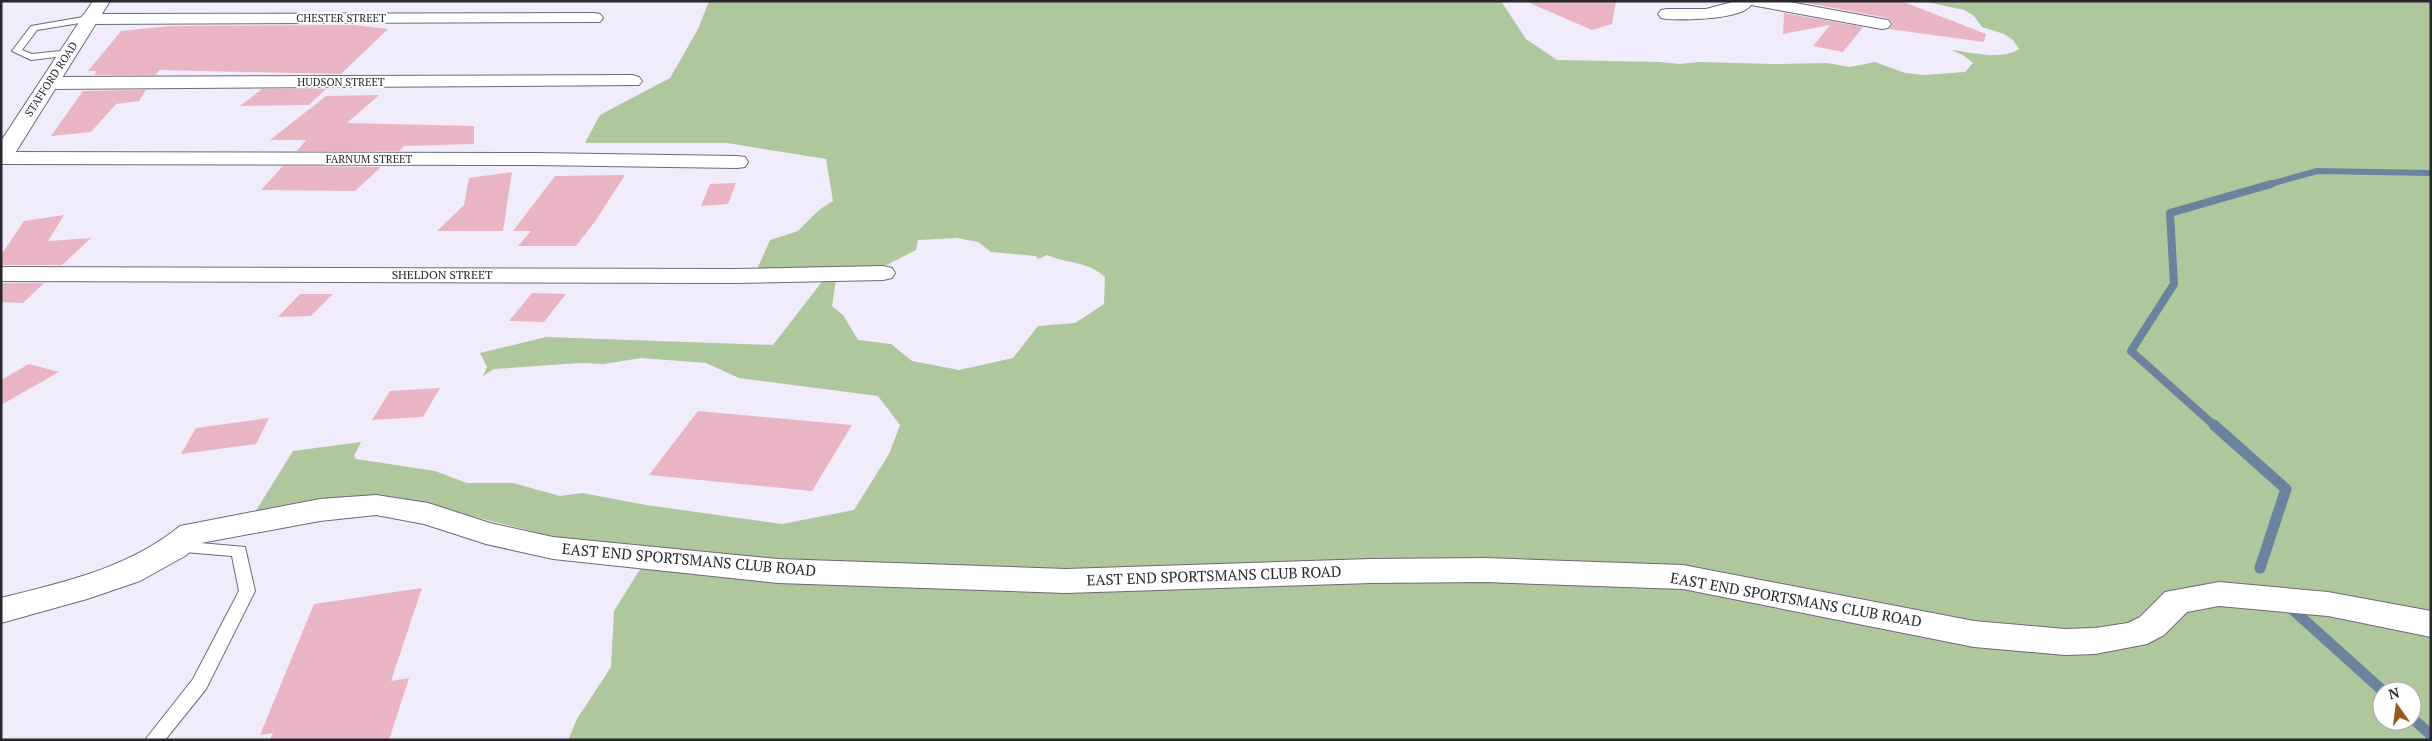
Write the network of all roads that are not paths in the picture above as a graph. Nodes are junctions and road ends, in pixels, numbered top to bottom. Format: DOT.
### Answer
graph roads {
  1 [pos="102,1"];
  2 [pos="1745,1"];
  3 [pos="1754,1"];
  4 [pos="1667,14"];
  5 [pos="594,18"];
  6 [pos="89,19"];
  7 [pos="1882,24"];
  8 [pos="70,53"];
  9 [pos="632,81"];
  10 [pos="50,83"];
  11 [pos="1,158"];
  12 [pos="737,162"];
  13 [pos="883,273"];
  14 [pos="1,274"];
  15 [pos="178,547"];
  16 [pos="1,611"];
  17 [pos="2431,624"];
  18 [pos="154,740"];
  1 -- 6 [label="street, STAFFORD ROAD"];
  2 -- 4 [label="street"];
  3 -- 7 [label="street"];
  5 -- 6 [label="street, CHESTER STREET"];
  6 -- 8 [label="street, STAFFORD ROAD"];
  6 -- 8 [label="lane"];
  8 -- 10 [label="street, STAFFORD ROAD"];
  9 -- 10 [label="street, HUDSON STREET"];
  10 -- 11 [label="street, STAFFORD ROAD"];
  11 -- 12 [label="street, FARNUM STREET"];
  13 -- 14 [label="street, SHELDON STREET"];
  15 -- 16 [label="street, EAST END SPORTSMANS CLUB ROAD"];
  15 -- 17 [label="street, EAST END SPORTSMANS CLUB ROAD"];
  15 -- 18 [label="lane"];
}
